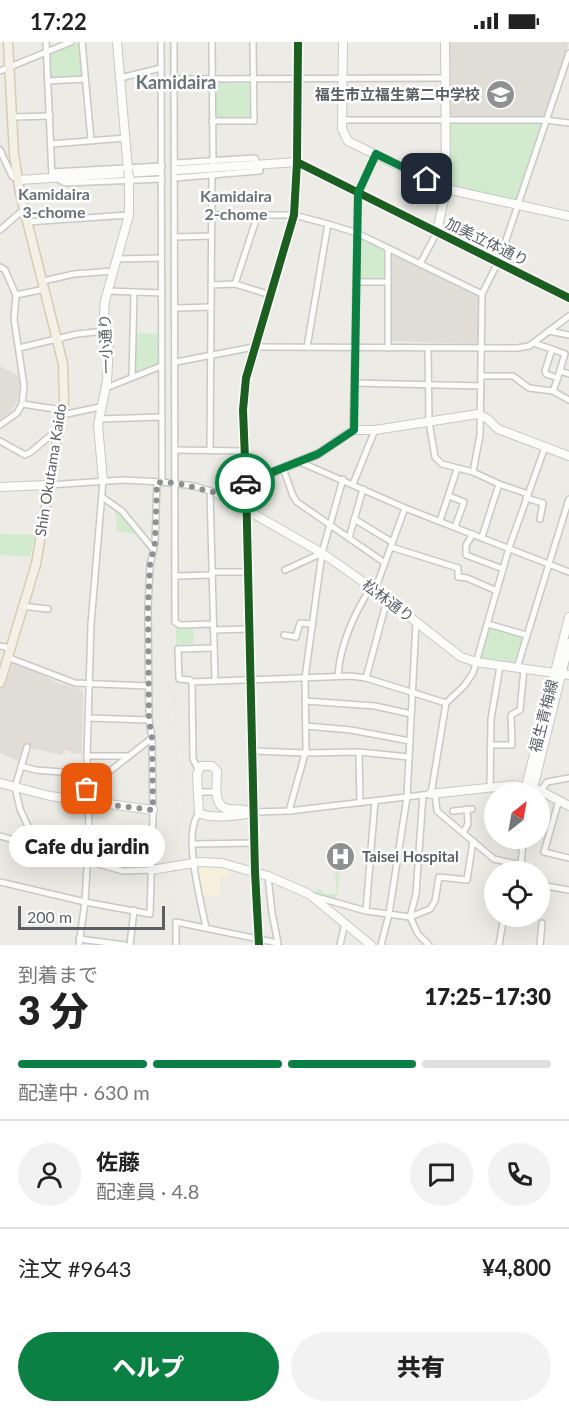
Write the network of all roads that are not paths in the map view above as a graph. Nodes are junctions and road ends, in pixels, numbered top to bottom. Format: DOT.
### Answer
graph roads {
  1 [pos="8,42"];
  2 [pos="46,42"];
  3 [pos="71,42"];
  4 [pos="82,42"];
  5 [pos="117,42"];
  6 [pos="161,42"];
  7 [pos="174,42"];
  8 [pos="212,42"];
  9 [pos="253,42"];
  10 [pos="298,42"];
  11 [pos="343,42"];
  12 [pos="445,42"];
  13 [pos="47,52"];
  14 [pos="569,53"];
  15 [pos="161,68"];
  16 [pos="4,69"];
  17 [pos="120,78"];
  18 [pos="446,78"];
  19 [pos="85,79"];
  20 [pos="174,79"];
  21 [pos="343,79"];
  22 [pos="212,80"];
  23 [pos="254,80"];
  24 [pos="298,80"];
  25 [pos="48,81"];
  26 [pos="50,116"];
  27 [pos="13,117"];
  28 [pos="343,120"];
  29 [pos="446,120"];
  30 [pos="546,120"];
  31 [pos="212,121"];
  32 [pos="569,123"];
  33 [pos="126,138"];
  34 [pos="91,140"];
  35 [pos="51,144"];
  36 [pos="0,150"];
  37 [pos="14,154"];
  38 [pos="376,154"];
  39 [pos="1,158"];
  40 [pos="213,162"];
  41 [pos="297,162"];
  42 [pos="258,165"];
  43 [pos="176,170"];
  44 [pos="160,172"];
  45 [pos="128,174"];
  46 [pos="212,175"];
  47 [pos="55,176"];
  48 [pos="19,180"];
  49 [pos="446,189"];
  50 [pos="358,193"];
  51 [pos="518,204"];
  52 [pos="23,210"];
  53 [pos="129,215"];
  54 [pos="213,215"];
  55 [pos="294,215"];
  56 [pos="569,216"];
  57 [pos="257,217"];
  58 [pos="27,222"];
  59 [pos="328,224"];
  60 [pos="0,230"];
  61 [pos="437,232"];
  62 [pos="357,233"];
  63 [pos="211,236"];
  64 [pos="175,237"];
  65 [pos="388,248"];
  66 [pos="161,258"];
  67 [pos="117,259"];
  68 [pos="498,262"];
  69 [pos="420,264"];
  70 [pos="0,267"];
  71 [pos="113,271"];
  72 [pos="357,282"];
  73 [pos="388,282"];
  74 [pos="235,284"];
  75 [pos="44,285"];
  76 [pos="212,285"];
  77 [pos="107,291"];
  78 [pos="135,292"];
  79 [pos="162,293"];
  80 [pos="271,294"];
  81 [pos="482,294"];
  82 [pos="16,295"];
  83 [pos="569,298"];
  84 [pos="482,304"];
  85 [pos="491,306"];
  86 [pos="211,307"];
  87 [pos="176,308"];
  88 [pos="569,316"];
  89 [pos="106,331"];
  90 [pos="549,331"];
  91 [pos="569,335"];
  92 [pos="57,339"];
  93 [pos="533,343"];
  94 [pos="254,347"];
  95 [pos="307,347"];
  96 [pos="19,348"];
  97 [pos="356,348"];
  98 [pos="388,348"];
  99 [pos="428,348"];
  100 [pos="482,348"];
  101 [pos="552,350"];
  102 [pos="567,354"];
  103 [pos="210,355"];
  104 [pos="176,362"];
  105 [pos="161,366"];
  106 [pos="560,371"];
  107 [pos="569,374"];
  108 [pos="481,376"];
  109 [pos="132,377"];
  110 [pos="558,378"];
  111 [pos="355,383"];
  112 [pos="429,384"];
  113 [pos="481,386"];
  114 [pos="106,388"];
  115 [pos="553,391"];
  116 [pos="569,400"];
  117 [pos="22,404"];
  118 [pos="100,407"];
  119 [pos="62,412"];
  120 [pos="481,415"];
  121 [pos="162,417"];
  122 [pos="98,419"];
  123 [pos="429,422"];
  124 [pos="0,425"];
  125 [pos="354,430"];
  126 [pos="375,430"];
  127 [pos="58,436"];
  128 [pos="0,441"];
  129 [pos="545,447"];
  130 [pos="176,450"];
  131 [pos="210,450"];
  132 [pos="244,451"];
  133 [pos="569,456"];
  134 [pos="300,462"];
  135 [pos="283,468"];
  136 [pos="457,469"];
  137 [pos="473,472"];
  138 [pos="343,480"];
  139 [pos="103,481"];
  140 [pos="159,482"];
  141 [pos="176,483"];
  142 [pos="246,483"];
  143 [pos="353,484"];
  144 [pos="499,484"];
  145 [pos="48,485"];
  146 [pos="0,487"];
  147 [pos="363,489"];
  148 [pos="213,492"];
  149 [pos="449,496"];
  150 [pos="527,496"];
  151 [pos="102,497"];
  152 [pos="569,499"];
  153 [pos="405,508"];
  154 [pos="247,511"];
  155 [pos="354,519"];
  156 [pos="540,519"];
  157 [pos="440,521"];
  158 [pos="330,526"];
  159 [pos="455,527"];
  160 [pos="472,534"];
  161 [pos="482,537"];
  162 [pos="349,538"];
  163 [pos="391,544"];
  164 [pos="509,548"];
  165 [pos="153,549"];
  166 [pos="322,553"];
  167 [pos="385,563"];
  168 [pos="548,564"];
  169 [pos="503,569"];
  170 [pos="285,570"];
  171 [pos="248,572"];
  172 [pos="569,572"];
  173 [pos="212,574"];
  174 [pos="176,576"];
  175 [pos="373,589"];
  176 [pos="497,591"];
  177 [pos="387,600"];
  178 [pos="22,606"];
  179 [pos="48,609"];
  180 [pos="569,617"];
  181 [pos="416,622"];
  182 [pos="313,624"];
  183 [pos="488,624"];
  184 [pos="213,627"];
  185 [pos="249,629"];
  186 [pos="284,635"];
  187 [pos="526,635"];
  188 [pos="565,645"];
  189 [pos="214,648"];
  190 [pos="5,650"];
  191 [pos="476,662"];
  192 [pos="500,666"];
  193 [pos="521,669"];
  194 [pos="562,674"];
  195 [pos="338,676"];
  196 [pos="304,678"];
  197 [pos="366,678"];
  198 [pos="251,680"];
  199 [pos="215,681"];
  200 [pos="192,682"];
  201 [pos="0,683"];
  202 [pos="90,685"];
  203 [pos="148,686"];
  204 [pos="412,694"];
  205 [pos="305,701"];
  206 [pos="446,703"];
  207 [pos="411,714"];
  208 [pos="88,718"];
  209 [pos="149,720"];
  210 [pos="306,726"];
  211 [pos="152,738"];
  212 [pos="410,741"];
  213 [pos="490,746"];
  214 [pos="27,747"];
  215 [pos="252,751"];
  216 [pos="359,752"];
  217 [pos="305,753"];
  218 [pos="87,756"];
  219 [pos="129,756"];
  220 [pos="409,757"];
  221 [pos="21,766"];
  222 [pos="198,769"];
  223 [pos="87,774"];
  224 [pos="569,778"];
  225 [pos="0,783"];
  226 [pos="490,783"];
  227 [pos="534,783"];
  228 [pos="545,783"];
  229 [pos="15,787"];
  230 [pos="87,789"];
  231 [pos="484,789"];
  232 [pos="198,792"];
  233 [pos="217,792"];
  234 [pos="430,794"];
  235 [pos="550,796"];
  236 [pos="407,797"];
  237 [pos="559,800"];
  238 [pos="375,801"];
  239 [pos="88,802"];
  240 [pos="360,803"];
  241 [pos="569,806"];
  242 [pos="153,810"];
  243 [pos="289,811"];
  244 [pos="453,811"];
  245 [pos="254,812"];
  246 [pos="199,813"];
  247 [pos="463,833"];
  248 [pos="0,836"];
  249 [pos="473,841"];
  250 [pos="36,843"];
  251 [pos="254,843"];
  252 [pos="192,844"];
  253 [pos="569,858"];
  254 [pos="505,861"];
  255 [pos="87,862"];
  256 [pos="193,863"];
  257 [pos="151,870"];
  258 [pos="255,872"];
  259 [pos="268,876"];
  260 [pos="0,882"];
  261 [pos="550,887"];
  262 [pos="569,890"];
  263 [pos="309,894"];
  264 [pos="85,902"];
  265 [pos="134,910"];
  266 [pos="366,911"];
  267 [pos="389,914"];
  268 [pos="411,917"];
  269 [pos="345,923"];
  270 [pos="502,927"];
  271 [pos="542,927"];
  272 [pos="206,928"];
  273 [pos="79,942"];
  274 [pos="259,942"];
  275 [pos="125,945"];
  276 [pos="130,945"];
  277 [pos="176,945"];
  278 [pos="340,945"];
  279 [pos="371,945"];
  280 [pos="381,945"];
  281 [pos="429,945"];
  282 [pos="500,945"];
  283 [pos="540,945"];
  1 -- 16 [label="main road, Shin Okutama Kaido"];
  2 -- 13 [label="street"];
  3 -- 13 [label="street"];
  4 -- 19 [label="street"];
  5 -- 17 [label="street, 一小通り"];
  6 -- 15 [label="street"];
  7 -- 20 [label="street"];
  8 -- 22 [label="street"];
  9 -- 23 [label="street"];
  10 -- 24 [label="street"];
  11 -- 21 [label="street"];
  12 -- 18 [label="street"];
  13 -- 16 [label="street"];
  13 -- 25 [label="street"];
  14 -- 30 [label="street"];
  15 -- 17 [label="street"];
  15 -- 44 [label="street"];
  16 -- 27 [label="main road, Shin Okutama Kaido"];
  17 -- 33 [label="street, 一小通り"];
  18 -- 21 [label="street"];
  18 -- 29 [label="street"];
  19 -- 25 [label="street"];
  19 -- 34 [label="street"];
  20 -- 22 [label="street"];
  20 -- 43 [label="street"];
  21 -- 24 [label="street"];
  21 -- 28 [label="street"];
  22 -- 23 [label="street"];
  22 -- 31 [label="street"];
  23 -- 24 [label="street"];
  23 -- 31 [label="street"];
  24 -- 41 [label="street"];
  25 -- 26 [label="street"];
  26 -- 27 [label="street"];
  26 -- 35 [label="street"];
  27 -- 37 [label="main road, Shin Okutama Kaido"];
  28 -- 29 [label="street"];
  28 -- 38 [label="street"];
  29 -- 30 [label="street"];
  29 -- 49 [label="street"];
  30 -- 32 [label="street"];
  30 -- 51 [label="street"];
  31 -- 40 [label="street"];
  33 -- 34 [label="street"];
  33 -- 45 [label="street, 一小通り"];
  34 -- 35 [label="street"];
  35 -- 47 [label="street"];
  36 -- 39 [label="street"];
  37 -- 39 [label="street"];
  37 -- 48 [label="main road, Shin Okutama Kaido"];
  38 -- 49 [label="street"];
  38 -- 50 [label="street"];
  39 -- 48 [label="street"];
  40 -- 42 [label="street"];
  40 -- 43 [label="street"];
  41 -- 42 [label="street"];
  41 -- 50 [label="street, 加美立体通り"];
  41 -- 55 [label="street"];
  42 -- 43 [label="street"];
  42 -- 46 [label="street"];
  43 -- 46 [label="street"];
  43 -- 64 [label="street"];
  44 -- 45 [label="street"];
  44 -- 45 [label="street"];
  44 -- 47 [label="street"];
  44 -- 66 [label="street"];
  45 -- 47 [label="street"];
  45 -- 47 [label="street"];
  45 -- 53 [label="street, 一小通り"];
  46 -- 54 [label="street"];
  47 -- 48 [label="street"];
  48 -- 52 [label="main road, Shin Okutama Kaido"];
  49 -- 51 [label="street"];
  49 -- 61 [label="street"];
  50 -- 61 [label="street, 加美立体通り"];
  50 -- 62 [label="street"];
  51 -- 56 [label="street"];
  51 -- 68 [label="street"];
  52 -- 58 [label="main road, Shin Okutama Kaido"];
  52 -- 60 [label="street"];
  53 -- 58 [label="street"];
  53 -- 67 [label="street, 一小通り"];
  54 -- 57 [label="street"];
  54 -- 63 [label="street"];
  55 -- 57 [label="street"];
  55 -- 59 [label="street"];
  55 -- 80 [label="street"];
  57 -- 74 [label="street"];
  58 -- 75 [label="main road, Shin Okutama Kaido"];
  59 -- 62 [label="street"];
  59 -- 95 [label="street"];
  61 -- 68 [label="street, 加美立体通り"];
  61 -- 69 [label="street"];
  62 -- 65 [label="street"];
  62 -- 72 [label="street"];
  63 -- 64 [label="street"];
  63 -- 76 [label="street"];
  64 -- 87 [label="street"];
  65 -- 69 [label="street"];
  65 -- 73 [label="street"];
  66 -- 67 [label="street"];
  66 -- 79 [label="street"];
  67 -- 71 [label="street, 一小通り"];
  68 -- 81 [label="street"];
  68 -- 83 [label="street, 加美立体通り"];
  69 -- 81 [label="street"];
  70 -- 82 [label="street"];
  71 -- 75 [label="street"];
  71 -- 77 [label="street, 一小通り"];
  72 -- 73 [label="street"];
  72 -- 97 [label="street"];
  73 -- 98 [label="street"];
  74 -- 76 [label="street"];
  74 -- 80 [label="street"];
  75 -- 82 [label="street"];
  75 -- 92 [label="main road, Shin Okutama Kaido"];
  76 -- 86 [label="street"];
  77 -- 78 [label="street"];
  77 -- 89 [label="street, 一小通り"];
  78 -- 79 [label="street"];
  78 -- 109 [label="street"];
  79 -- 105 [label="street"];
  80 -- 94 [label="street"];
  81 -- 84 [label="street"];
  82 -- 96 [label="street"];
  84 -- 85 [label="street"];
  84 -- 100 [label="street"];
  86 -- 87 [label="street"];
  86 -- 103 [label="street"];
  87 -- 104 [label="street"];
  88 -- 90 [label="street"];
  89 -- 92 [label="street"];
  89 -- 114 [label="street, 一小通り"];
  90 -- 91 [label="street"];
  90 -- 93 [label="street"];
  92 -- 96 [label="street"];
  92 -- 119 [label="main road, Shin Okutama Kaido"];
  93 -- 100 [label="street"];
  93 -- 101 [label="street"];
  94 -- 95 [label="street"];
  94 -- 103 [label="street"];
  94 -- 132 [label="street"];
  95 -- 97 [label="street"];
  96 -- 117 [label="street"];
  97 -- 98 [label="street"];
  97 -- 111 [label="street"];
  98 -- 99 [label="street"];
  99 -- 100 [label="street"];
  99 -- 112 [label="street"];
  100 -- 108 [label="street"];
  101 -- 102 [label="street"];
  101 -- 110 [label="street"];
  102 -- 106 [label="street"];
  103 -- 104 [label="street"];
  103 -- 131 [label="street"];
  104 -- 130 [label="street"];
  105 -- 109 [label="street"];
  105 -- 121 [label="street"];
  106 -- 107 [label="street"];
  106 -- 110 [label="street"];
  108 -- 113 [label="street"];
  108 -- 115 [label="street"];
  109 -- 114 [label="street"];
  110 -- 115 [label="street"];
  111 -- 112 [label="street"];
  111 -- 125 [label="street"];
  112 -- 113 [label="street"];
  112 -- 123 [label="street"];
  113 -- 120 [label="street"];
  114 -- 118 [label="street, 一小通り"];
  115 -- 116 [label="street"];
  117 -- 119 [label="street"];
  117 -- 124 [label="street"];
  118 -- 119 [label="street"];
  118 -- 122 [label="street, 一小通り"];
  119 -- 127 [label="main road, Shin Okutama Kaido"];
  120 -- 123 [label="street"];
  120 -- 129 [label="street"];
  120 -- 137 [label="street"];
  121 -- 122 [label="street"];
  121 -- 140 [label="street"];
  122 -- 139 [label="street, 一小通り"];
  123 -- 126 [label="street"];
  123 -- 136 [label="street"];
  125 -- 126 [label="street"];
  125 -- 134 [label="street"];
  126 -- 143 [label="street"];
  127 -- 128 [label="street"];
  127 -- 145 [label="main road, Shin Okutama Kaido"];
  129 -- 133 [label="street"];
  129 -- 150 [label="street"];
  130 -- 131 [label="street"];
  130 -- 141 [label="street"];
  131 -- 132 [label="street"];
  132 -- 142 [label="street"];
  134 -- 135 [label="street"];
  134 -- 138 [label="street"];
  135 -- 142 [label="street"];
  135 -- 158 [label="street"];
  136 -- 137 [label="street"];
  136 -- 149 [label="street"];
  137 -- 144 [label="street"];
  138 -- 143 [label="street"];
  138 -- 158 [label="street"];
  139 -- 140 [label="street"];
  139 -- 145 [label="street"];
  139 -- 151 [label="street, 一小通り"];
  140 -- 141 [label="street"];
  140 -- 165 [label="street"];
  141 -- 148 [label="street"];
  141 -- 174 [label="street"];
  142 -- 148 [label="street"];
  142 -- 154 [label="street"];
  143 -- 147 [label="street"];
  144 -- 150 [label="street"];
  144 -- 161 [label="street"];
  145 -- 146 [label="street"];
  145 -- 178 [label="main road, Shin Okutama Kaido"];
  147 -- 153 [label="street"];
  147 -- 155 [label="street"];
  148 -- 154 [label="street, 松林通り"];
  148 -- 173 [label="street"];
  149 -- 157 [label="street"];
  149 -- 159 [label="street"];
  150 -- 156 [label="street"];
  150 -- 164 [label="street"];
  151 -- 165 [label="street"];
  151 -- 202 [label="street, 一小通り"];
  152 -- 168 [label="street"];
  153 -- 157 [label="street"];
  153 -- 163 [label="street"];
  154 -- 166 [label="street, 松林通り"];
  154 -- 171 [label="street"];
  155 -- 162 [label="street"];
  155 -- 163 [label="street"];
  157 -- 159 [label="street"];
  158 -- 162 [label="street"];
  158 -- 166 [label="street"];
  159 -- 160 [label="street"];
  160 -- 161 [label="street"];
  160 -- 169 [label="street"];
  161 -- 164 [label="street"];
  162 -- 167 [label="street"];
  163 -- 167 [label="street"];
  163 -- 176 [label="street"];
  164 -- 168 [label="street"];
  164 -- 169 [label="street"];
  165 -- 203 [label="street"];
  166 -- 170 [label="street"];
  166 -- 175 [label="street, 松林通り"];
  166 -- 182 [label="street"];
  167 -- 175 [label="street"];
  168 -- 172 [label="street"];
  168 -- 187 [label="street"];
  169 -- 176 [label="street"];
  171 -- 173 [label="street"];
  171 -- 185 [label="street"];
  173 -- 174 [label="street"];
  173 -- 184 [label="street"];
  174 -- 184 [label="street"];
  175 -- 177 [label="street, 松林通り"];
  175 -- 195 [label="street"];
  176 -- 183 [label="street"];
  177 -- 181 [label="street, 松林通り"];
  177 -- 197 [label="street"];
  178 -- 179 [label="street"];
  178 -- 190 [label="main road, Shin Okutama Kaido"];
  180 -- 188 [label="street, 福生青梅線"];
  181 -- 191 [label="street, 松林通り"];
  181 -- 204 [label="street"];
  182 -- 186 [label="street"];
  182 -- 196 [label="street"];
  183 -- 187 [label="street"];
  183 -- 191 [label="street"];
  184 -- 185 [label="street"];
  184 -- 189 [label="street"];
  185 -- 198 [label="street"];
  187 -- 193 [label="street"];
  188 -- 194 [label="street, 福生青梅線"];
  189 -- 199 [label="street"];
  189 -- 200 [label="street"];
  190 -- 201 [label="main road, Shin Okutama Kaido"];
  190 -- 202 [label="street"];
  191 -- 192 [label="street, 松林通り"];
  191 -- 206 [label="street"];
  192 -- 193 [label="street, 松林通り"];
  192 -- 213 [label="street"];
  193 -- 194 [label="street, 松林通り"];
  193 -- 213 [label="street"];
  194 -- 227 [label="street, 福生青梅線"];
  195 -- 196 [label="street"];
  195 -- 197 [label="street"];
  196 -- 198 [label="street"];
  196 -- 205 [label="street"];
  197 -- 204 [label="street"];
  198 -- 199 [label="street"];
  198 -- 215 [label="street"];
  199 -- 200 [label="street"];
  200 -- 222 [label="street"];
  202 -- 203 [label="street"];
  202 -- 208 [label="street, 一小通り"];
  203 -- 209 [label="street"];
  204 -- 206 [label="street"];
  204 -- 207 [label="street"];
  205 -- 207 [label="street"];
  205 -- 210 [label="street"];
  206 -- 234 [label="street"];
  207 -- 212 [label="street"];
  208 -- 209 [label="street"];
  208 -- 218 [label="street, 一小通り"];
  209 -- 211 [label="street"];
  210 -- 212 [label="street"];
  210 -- 217 [label="street"];
  211 -- 219 [label="street"];
  211 -- 242 [label="street"];
  212 -- 220 [label="street"];
  213 -- 226 [label="street"];
  214 -- 221 [label="street"];
  215 -- 217 [label="street"];
  215 -- 245 [label="street"];
  216 -- 217 [label="street"];
  216 -- 220 [label="street"];
  216 -- 240 [label="street"];
  217 -- 243 [label="street"];
  218 -- 219 [label="street"];
  218 -- 223 [label="street, 一小通り"];
  219 -- 230 [label="street"];
  220 -- 236 [label="street"];
  221 -- 223 [label="street"];
  221 -- 229 [label="street"];
  222 -- 232 [label="street"];
  222 -- 233 [label="street"];
  223 -- 230 [label="street, 一小通り"];
  224 -- 228 [label="street"];
  225 -- 229 [label="street"];
  229 -- 239 [label="street"];
  229 -- 250 [label="street"];
  230 -- 239 [label="street, 一小通り"];
  231 -- 234 [label="street"];
  232 -- 233 [label="street"];
  232 -- 246 [label="street"];
  233 -- 245 [label="street"];
  234 -- 236 [label="street"];
  234 -- 247 [label="street"];
  234 -- 268 [label="street"];
  235 -- 237 [label="street"];
  236 -- 238 [label="street"];
  236 -- 267 [label="street"];
  237 -- 241 [label="street"];
  237 -- 253 [label="street"];
  238 -- 240 [label="street"];
  238 -- 266 [label="street"];
  239 -- 242 [label="street"];
  239 -- 255 [label="street, 一小通り"];
  240 -- 243 [label="street"];
  242 -- 257 [label="street"];
  243 -- 245 [label="street"];
  244 -- 247 [label="street"];
  245 -- 246 [label="street"];
  245 -- 251 [label="street"];
  246 -- 252 [label="street"];
  247 -- 249 [label="street"];
  248 -- 250 [label="street"];
  249 -- 254 [label="street"];
  249 -- 268 [label="street"];
  250 -- 255 [label="street"];
  251 -- 252 [label="street"];
  251 -- 258 [label="street"];
  252 -- 256 [label="street"];
  255 -- 257 [label="street"];
  255 -- 264 [label="street, 一小通り"];
  256 -- 257 [label="street"];
  256 -- 258 [label="street"];
  256 -- 272 [label="street"];
  257 -- 265 [label="street"];
  258 -- 259 [label="street"];
  258 -- 274 [label="street"];
  259 -- 263 [label="street"];
  259 -- 274 [label="street"];
  260 -- 264 [label="street"];
  261 -- 262 [label="street"];
  263 -- 266 [label="street"];
  263 -- 269 [label="street"];
  264 -- 265 [label="street"];
  264 -- 273 [label="street, 一小通り"];
  265 -- 276 [label="street"];
  266 -- 267 [label="street"];
  267 -- 268 [label="street"];
  267 -- 280 [label="street"];
  268 -- 281 [label="street"];
  269 -- 278 [label="street"];
  269 -- 279 [label="street"];
  270 -- 282 [label="street"];
  271 -- 283 [label="street"];
  272 -- 274 [label="street"];
  272 -- 277 [label="street"];
  273 -- 275 [label="street"];
}
